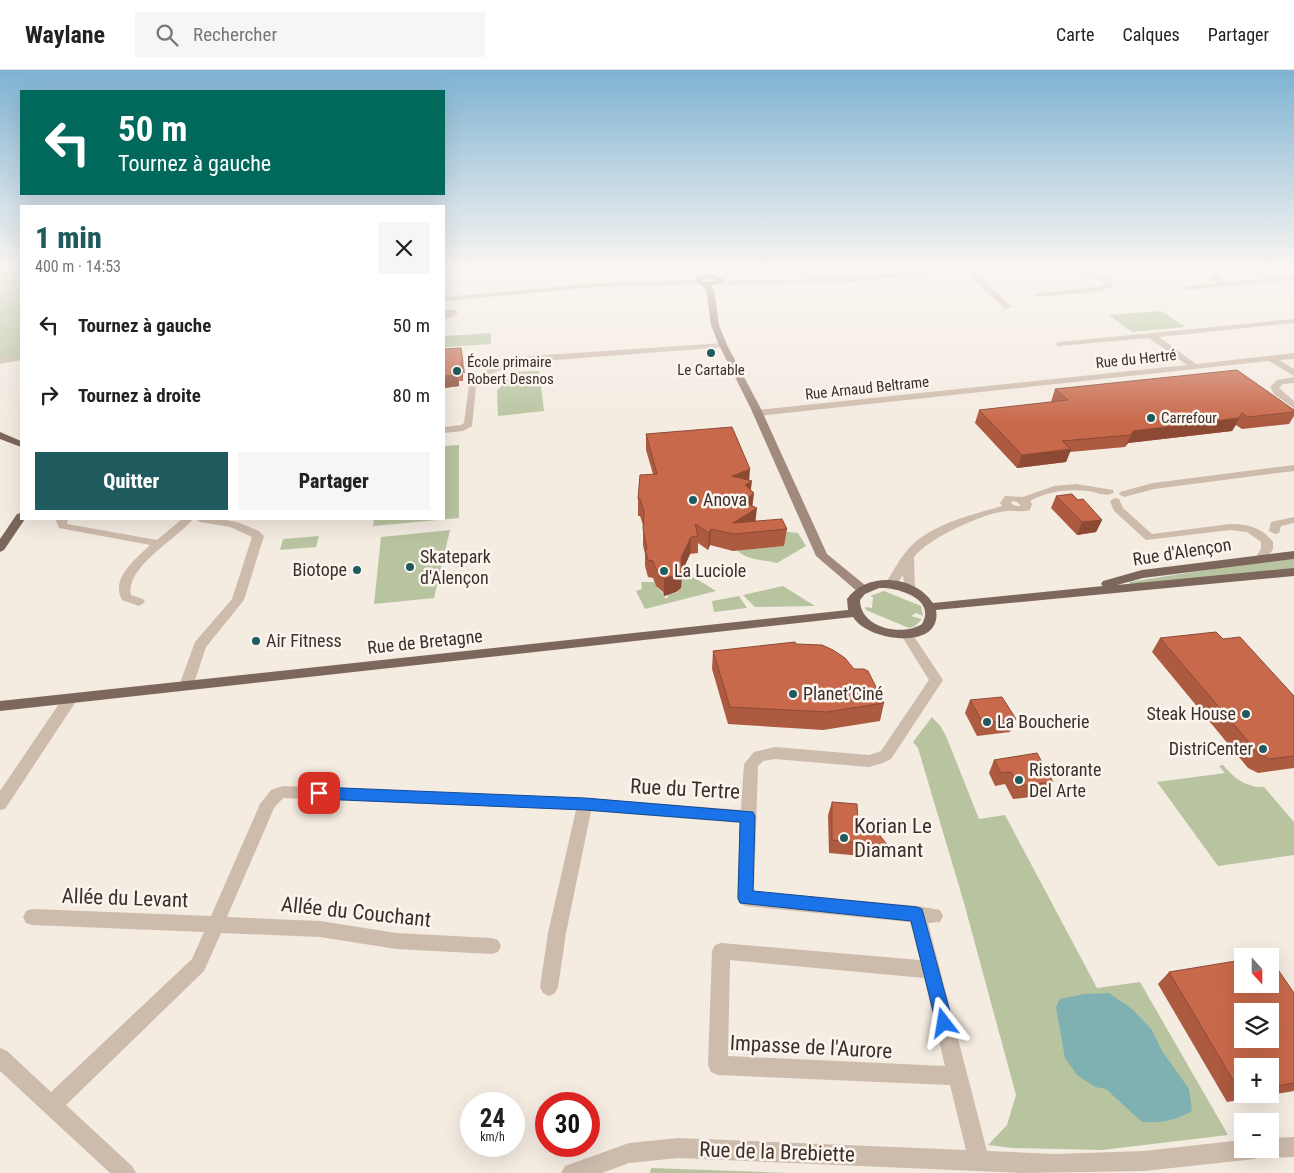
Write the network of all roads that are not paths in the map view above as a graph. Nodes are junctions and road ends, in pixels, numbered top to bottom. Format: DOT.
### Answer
graph roads {
  1 [pos="714,318"];
  2 [pos="1294,320"];
  3 [pos="1151,335"];
  4 [pos="1059,344"];
  5 [pos="720,345"];
  6 [pos="1294,356"];
  7 [pos="20,358"];
  8 [pos="1271,359"];
  9 [pos="0,361"];
  10 [pos="1195,367"];
  11 [pos="1294,374"];
  12 [pos="1294,380"];
  13 [pos="980,389"];
  14 [pos="1294,405"];
  15 [pos="757,413"];
  16 [pos="445,430"];
  17 [pos="0,435"];
  18 [pos="20,444"];
  19 [pos="1294,468"];
  20 [pos="1116,496"];
  21 [pos="20,517"];
  22 [pos="62,520"];
  23 [pos="187,520"];
  24 [pos="218,520"];
  25 [pos="1294,520"];
  26 [pos="235,521"];
  27 [pos="1275,531"];
  28 [pos="5,532"];
  29 [pos="161,544"];
  30 [pos="0,548"];
  31 [pos="1294,554"];
  32 [pos="908,558"];
  33 [pos="1262,558"];
  34 [pos="1294,572"];
  35 [pos="891,584"];
  36 [pos="862,589"];
  37 [pos="909,589"];
  38 [pos="1076,593"];
  39 [pos="139,602"];
  40 [pos="930,607"];
  41 [pos="855,613"];
  42 [pos="907,635"];
  43 [pos="186,686"];
  44 [pos="70,699"];
  45 [pos="0,706"];
  46 [pos="0,804"];
  47 [pos="585,804"];
  48 [pos="748,816"];
  49 [pos="32,917"];
  50 [pos="216,924"];
  51 [pos="492,946"];
  52 [pos="931,970"];
  53 [pos="550,987"];
  54 [pos="0,1058"];
  55 [pos="958,1076"];
  56 [pos="52,1105"];
  57 [pos="1294,1147"];
  58 [pos="1279,1148"];
  59 [pos="1234,1151"];
  60 [pos="979,1161"];
  61 [pos="125,1173"];
  62 [pos="572,1173"];
  1 -- 5 [label="street"];
  2 -- 3 [label="street"];
  3 -- 4 [label="street"];
  3 -- 10 [label="street"];
  5 -- 15 [label="street"];
  5 -- 16 [label="street"];
  6 -- 8 [label="street, Rue du Hertré"];
  7 -- 9 [label="street"];
  8 -- 10 [label="street, Rue du Hertré"];
  8 -- 11 [label="street"];
  10 -- 13 [label="street, Rue du Hertré"];
  12 -- 14 [label="street"];
  13 -- 15 [label="street, Rue Arnaud Beltrame"];
  15 -- 36 [label="street"];
  17 -- 18 [label="main road"];
  19 -- 20 [label="street"];
  20 -- 32 [label="street"];
  20 -- 33 [label="street"];
  21 -- 28 [label="main road"];
  22 -- 29 [label="street"];
  23 -- 29 [label="street"];
  24 -- 26 [label="street"];
  25 -- 27 [label="street"];
  26 -- 43 [label="street"];
  28 -- 30 [label="main road"];
  29 -- 39 [label="street"];
  31 -- 33 [label="main road, Rue d'Alençon"];
  32 -- 35 [label="street"];
  32 -- 37 [label="street"];
  33 -- 38 [label="main road, Rue d'Alençon"];
  34 -- 38 [label="main road, Rue d'Alençon"];
  35 -- 36 [label="main road"];
  35 -- 37 [label="main road"];
  36 -- 41 [label="main road"];
  37 -- 40 [label="main road"];
  38 -- 40 [label="main road, Rue d'Alençon"];
  40 -- 42 [label="main road"];
  41 -- 42 [label="main road"];
  41 -- 43 [label="main road, Rue de Bretagne"];
  42 -- 48 [label="street, Rue du Tertre"];
  43 -- 44 [label="main road, Rue de Bretagne"];
  44 -- 45 [label="main road, Rue de Bretagne"];
  44 -- 46 [label="street"];
  47 -- 48 [label="street, Rue du Tertre"];
  47 -- 50 [label="street, Rue du Tertre"];
  47 -- 53 [label="street"];
  48 -- 52 [label="street"];
  49 -- 50 [label="street, Allée du Levant"];
  50 -- 51 [label="street, Allée du Couchant"];
  50 -- 56 [label="street"];
  52 -- 55 [label="street"];
  52 -- 55 [label="street, Impasse de l'Aurore"];
  54 -- 56 [label="street"];
  55 -- 60 [label="street"];
  56 -- 61 [label="street"];
  57 -- 58 [label="street"];
  59 -- 60 [label="street, Rue de la Brebiette"];
  60 -- 62 [label="street, Rue de la Brebiette"];
}
